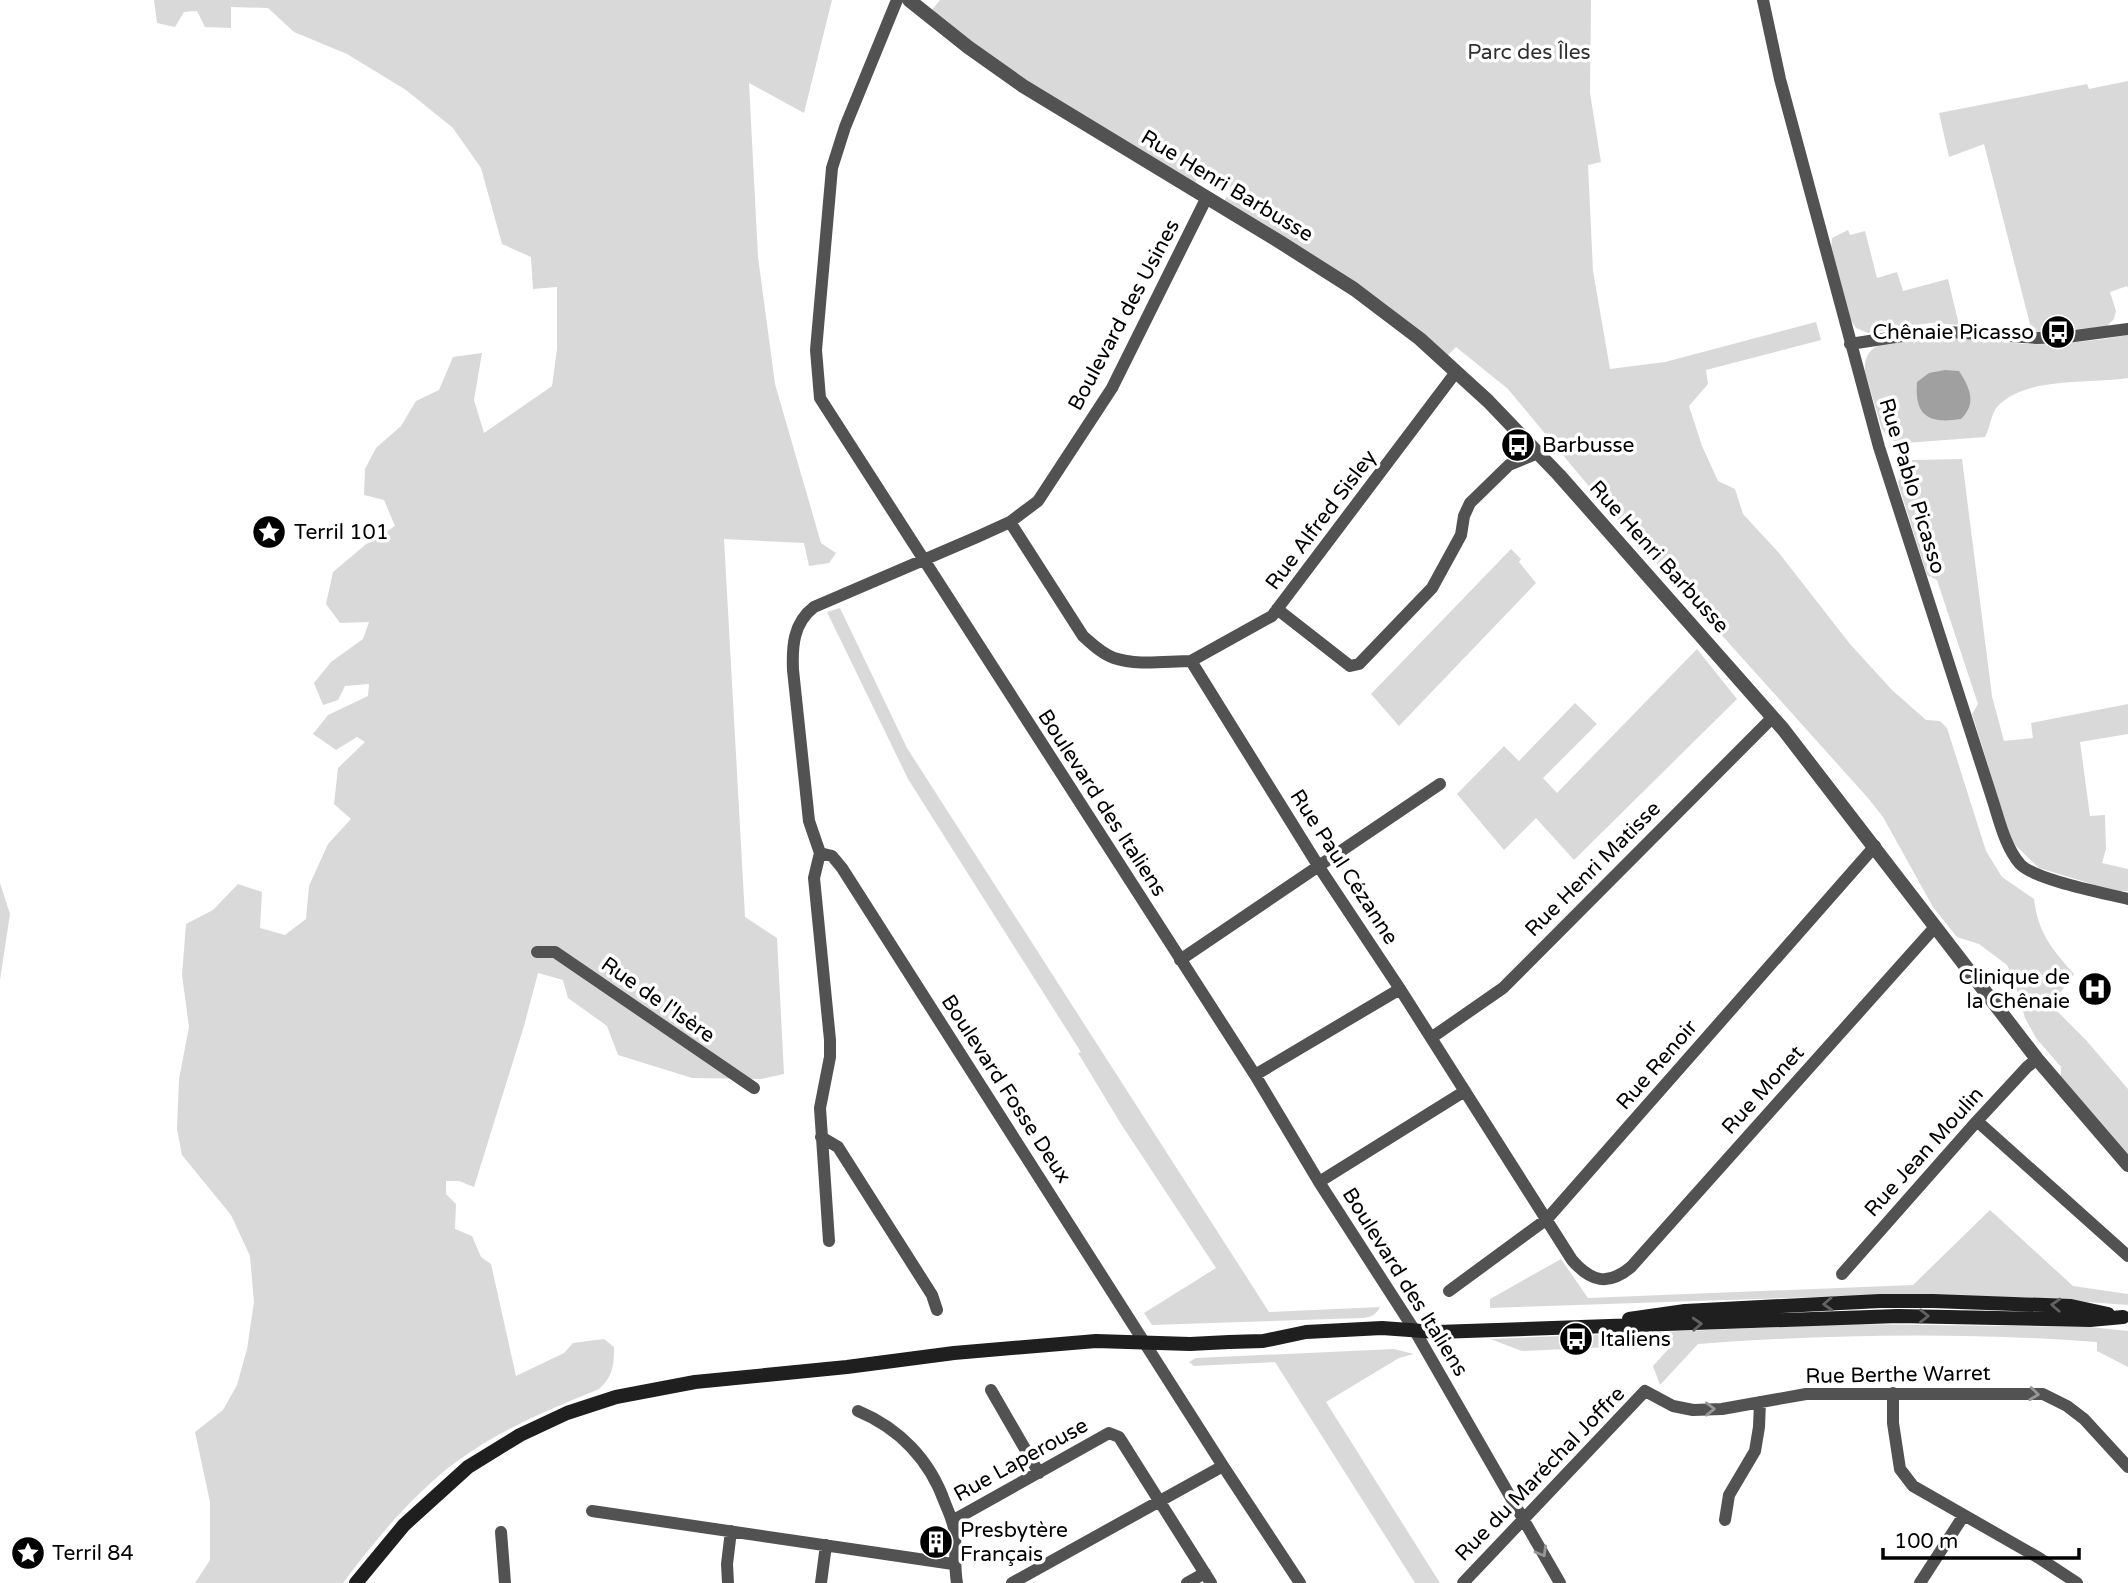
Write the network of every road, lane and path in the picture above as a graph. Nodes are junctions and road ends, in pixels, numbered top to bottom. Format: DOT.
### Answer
graph roads {
  1 [pos="897,0"];
  2 [pos="909,0"];
  3 [pos="1763,0"];
  4 [pos="1207,197"];
  5 [pos="2128,329"];
  6 [pos="1850,344"];
  7 [pos="1456,372"];
  8 [pos="1538,453"];
  9 [pos="1010,522"];
  10 [pos="922,560"];
  11 [pos="1277,609"];
  12 [pos="1191,661"];
  13 [pos="1773,717"];
  14 [pos="1440,784"];
  15 [pos="1875,846"];
  16 [pos="820,853"];
  17 [pos="1319,867"];
  18 [pos="2128,899"];
  19 [pos="1935,927"];
  20 [pos="537,952"];
  21 [pos="1180,960"];
  22 [pos="1400,989"];
  23 [pos="1432,1038"];
  24 [pos="2037,1059"];
  25 [pos="1255,1074"];
  26 [pos="754,1088"];
  27 [pos="1465,1091"];
  28 [pos="1977,1121"];
  29 [pos="821,1137"];
  30 [pos="2128,1165"];
  31 [pos="1320,1182"];
  32 [pos="1547,1219"];
  33 [pos="829,1241"];
  34 [pos="2128,1256"];
  35 [pos="1842,1274"];
  36 [pos="1618,1278"];
  37 [pos="1449,1291"];
  38 [pos="937,1310"];
  39 [pos="2125,1317"];
  40 [pos="1415,1331"];
  41 [pos="1146,1343"];
  42 [pos="990,1390"];
  43 [pos="1645,1391"];
  44 [pos="1893,1393"];
  45 [pos="1760,1402"];
  46 [pos="858,1411"];
  47 [pos="1223,1466"];
  48 [pos="2128,1467"];
  49 [pos="1039,1473"];
  50 [pos="1161,1501"];
  51 [pos="592,1511"];
  52 [pos="1964,1516"];
  53 [pos="1524,1520"];
  54 [pos="1725,1520"];
  55 [pos="952,1521"];
  56 [pos="732,1531"];
  57 [pos="501,1532"];
  58 [pos="826,1545"];
  59 [pos="953,1564"];
  60 [pos="1208,1578"];
  61 [pos="356,1583"];
  62 [pos="505,1583"];
  63 [pos="728,1583"];
  64 [pos="821,1583"];
  65 [pos="957,1583"];
  66 [pos="1012,1583"];
  67 [pos="1187,1583"];
  68 [pos="1300,1583"];
  69 [pos="1462,1583"];
  70 [pos="1560,1583"];
  71 [pos="1920,1583"];
  72 [pos="2077,1583"];
  1 -- 10 [label="street, Boulevard des Italiens"];
  2 -- 4 [label="street, Rue Henri Barbusse"];
  3 -- 6 [label="street, Rue Pablo Picasso"];
  4 -- 7 [label="street, Rue Henri Barbusse"];
  4 -- 9 [label="street, Boulevard des Usines"];
  5 -- 6 [label="street"];
  6 -- 18 [label="street, Rue Pablo Picasso"];
  7 -- 8 [label="street, Rue Henri Barbusse"];
  7 -- 11 [label="street, Rue Alfred Sisley"];
  8 -- 11 [label="street"];
  8 -- 13 [label="street, Rue Henri Barbusse"];
  9 -- 10 [label="street, Boulevard des Usines"];
  9 -- 12 [label="street"];
  10 -- 16 [label="street, Boulevard des Usines"];
  10 -- 21 [label="street, Boulevard des Italiens"];
  11 -- 12 [label="street, Rue Alfred Sisley"];
  12 -- 17 [label="street, Rue Paul Cézanne"];
  13 -- 15 [label="street, Rue Henri Barbusse"];
  13 -- 23 [label="street, Rue Henri Matisse"];
  14 -- 17 [label="street"];
  15 -- 19 [label="street, Rue Henri Barbusse"];
  15 -- 32 [label="street, Rue Renoir"];
  16 -- 29 [label="street"];
  16 -- 41 [label="street, Boulevard Fosse Deux"];
  17 -- 21 [label="street"];
  17 -- 22 [label="street, Rue Paul Cézanne"];
  19 -- 24 [label="street, Rue Henri Barbusse"];
  19 -- 36 [label="street, Rue Monet"];
  20 -- 26 [label="street, Rue de l'Isère"];
  21 -- 25 [label="street, Boulevard des Italiens"];
  22 -- 23 [label="street, Rue Paul Cézanne"];
  22 -- 25 [label="street"];
  23 -- 27 [label="street, Rue Paul Cézanne"];
  24 -- 28 [label="street, Rue Jean Moulin"];
  24 -- 30 [label="street, Rue Henri Barbusse"];
  25 -- 31 [label="street, Boulevard des Italiens"];
  27 -- 31 [label="street"];
  27 -- 32 [label="street, Rue Paul Cézanne"];
  28 -- 34 [label="street"];
  28 -- 35 [label="street, Rue Jean Moulin"];
  29 -- 33 [label="street"];
  29 -- 38 [label="street"];
  31 -- 40 [label="street, Boulevard des Italiens"];
  32 -- 36 [label="street, Rue Paul Cézanne"];
  32 -- 37 [label="street, Rue Renoir"];
  39 -- 40 [label="main road"];
  40 -- 41 [label="main road"];
  40 -- 53 [label="street, Boulevard des Italiens"];
  41 -- 47 [label="street, Boulevard Fosse Deux"];
  41 -- 61 [label="main road"];
  42 -- 49 [label="street"];
  43 -- 45 [label="street, Rue Berthe Warret, one-way"];
  43 -- 53 [label="street, Rue du Maréchal Joffre"];
  44 -- 45 [label="street, Rue Berthe Warret"];
  44 -- 48 [label="street, Rue Berthe Warret, one-way"];
  44 -- 52 [label="street"];
  45 -- 54 [label="street"];
  46 -- 55 [label="street"];
  47 -- 50 [label="street"];
  47 -- 68 [label="street, Boulevard Fosse Deux"];
  49 -- 50 [label="street, Rue Laperouse"];
  49 -- 55 [label="street, Rue Laperouse"];
  50 -- 60 [label="street"];
  50 -- 66 [label="street"];
  51 -- 56 [label="street"];
  52 -- 71 [label="street"];
  52 -- 72 [label="street"];
  53 -- 69 [label="street, Rue du Maréchal Joffre"];
  53 -- 70 [label="street, Boulevard des Italiens, one-way"];
  55 -- 59 [label="street"];
  56 -- 58 [label="street"];
  56 -- 63 [label="street"];
  57 -- 62 [label="street"];
  58 -- 59 [label="street"];
  58 -- 64 [label="street"];
  59 -- 65 [label="street"];
  60 -- 67 [label="street"];
}
